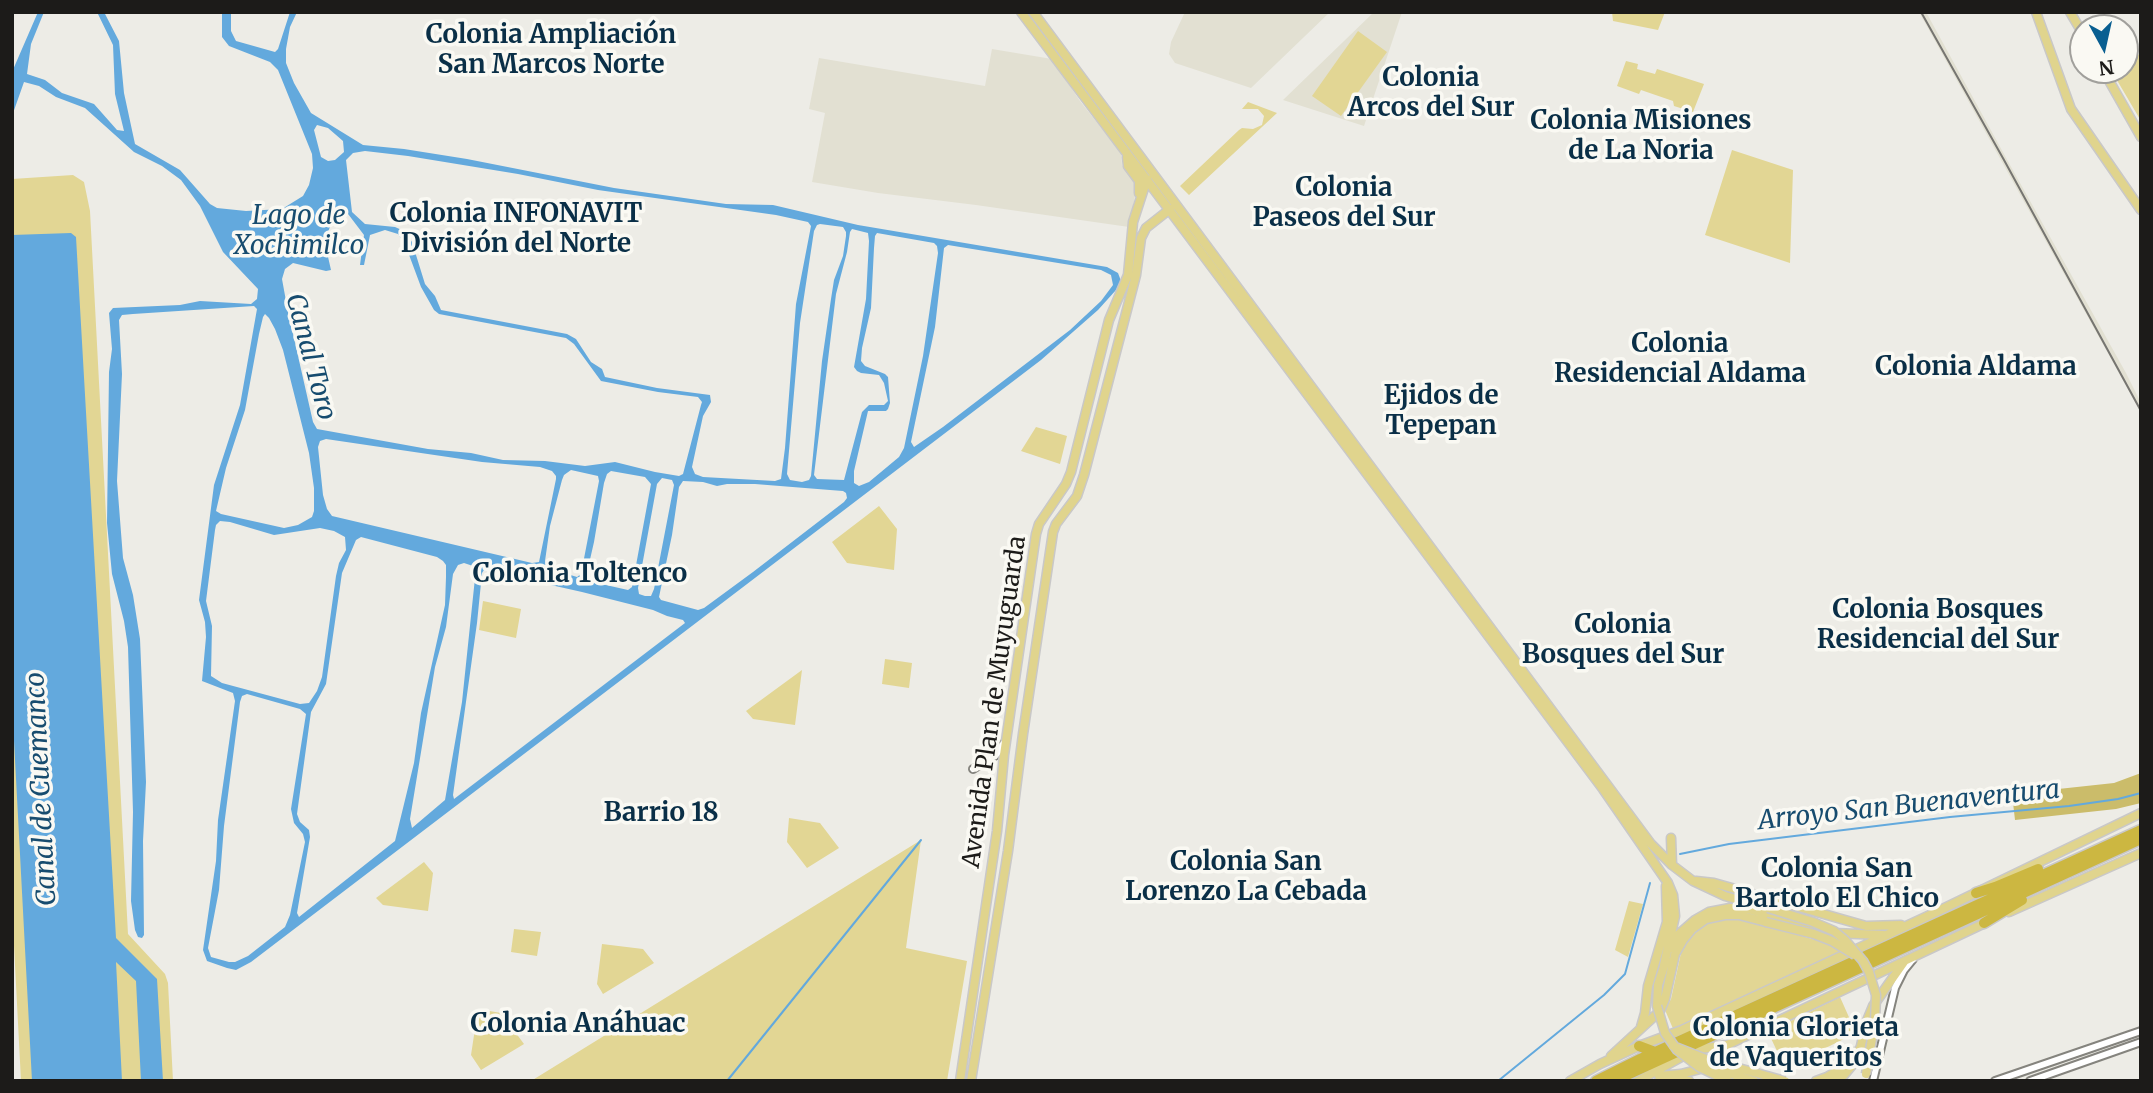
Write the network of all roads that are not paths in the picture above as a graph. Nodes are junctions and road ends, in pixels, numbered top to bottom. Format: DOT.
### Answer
graph roads {
  1 [pos="1021,12"];
  2 [pos="1033,12"];
  3 [pos="2036,12"];
  4 [pos="2111,84"];
  5 [pos="1097,97"];
  6 [pos="1088,102"];
  7 [pos="2141,137"];
  8 [pos="1127,154"];
  9 [pos="1148,166"];
  10 [pos="1146,179"];
  11 [pos="1139,199"];
  12 [pos="1173,207"];
  13 [pos="2141,210"];
  14 [pos="1008,725"];
  15 [pos="973,769"];
  16 [pos="2141,813"];
  17 [pos="2141,830"];
  18 [pos="1671,838"];
  19 [pos="2141,839"];
  20 [pos="2098,849"];
  21 [pos="2141,853"];
  22 [pos="1672,865"];
  23 [pos="2082,866"];
  24 [pos="1665,880"];
  25 [pos="1693,881"];
  26 [pos="1976,892"];
  27 [pos="1737,900"];
  28 [pos="1695,919"];
  29 [pos="1984,923"];
  30 [pos="1905,926"];
  31 [pos="1886,935"];
  32 [pos="1916,955"];
  33 [pos="1906,960"];
  34 [pos="1863,961"];
  35 [pos="1663,968"];
  36 [pos="1639,1030"];
  37 [pos="2141,1031"];
  38 [pos="1864,1034"];
  39 [pos="1664,1038"];
  40 [pos="2141,1042"];
  41 [pos="1639,1046"];
  42 [pos="1674,1049"];
  43 [pos="1656,1051"];
  44 [pos="1686,1053"];
  45 [pos="1600,1064"];
  46 [pos="1661,1073"];
  47 [pos="1867,1079"];
  48 [pos="960,1081"];
  49 [pos="971,1081"];
  50 [pos="1570,1081"];
  51 [pos="1596,1081"];
  52 [pos="1614,1081"];
  53 [pos="1638,1081"];
  54 [pos="1689,1081"];
  55 [pos="1728,1081"];
  56 [pos="1754,1081"];
  57 [pos="1766,1081"];
  58 [pos="1785,1081"];
  59 [pos="1816,1081"];
  60 [pos="1835,1081"];
  61 [pos="1994,1081"];
  62 [pos="2030,1081"];
  1 -- 6 [label="main road"];
  2 -- 5 [label="main road"];
  3 -- 13 [label="main road"];
  4 -- 7 [label="main road"];
  5 -- 6 [label="main road"];
  5 -- 9 [label="main road"];
  6 -- 8 [label="main road"];
  8 -- 10 [label="main road"];
  8 -- 11 [label="main road"];
  9 -- 10 [label="street"];
  9 -- 12 [label="main road"];
  10 -- 11 [label="main road, Avenida Plan de Muyuguarda"];
  10 -- 12 [label="main road"];
  11 -- 14 [label="main road, Avenida Plan de Muyuguarda"];
  12 -- 22 [label="main road"];
  12 -- 24 [label="main road"];
  12 -- 49 [label="main road, Avenida Plan de Muyuguarda"];
  14 -- 15 [label="street"];
  14 -- 48 [label="main road, Avenida Plan de Muyuguarda"];
  16 -- 26 [label="main road"];
  17 -- 20 [label="highway"];
  18 -- 22 [label="main road"];
  19 -- 23 [label="highway"];
  20 -- 26 [label="highway"];
  20 -- 43 [label="highway"];
  21 -- 29 [label="main road"];
  22 -- 25 [label="main road"];
  23 -- 29 [label="highway"];
  23 -- 42 [label="highway"];
  24 -- 35 [label="main road"];
  24 -- 36 [label="main road"];
  25 -- 27 [label="main road"];
  25 -- 30 [label="main road"];
  26 -- 30 [label="main road"];
  27 -- 28 [label="main road"];
  27 -- 34 [label="main road, bridge"];
  28 -- 31 [label="main road"];
  28 -- 35 [label="main road"];
  29 -- 32 [label="main road"];
  30 -- 31 [label="main road"];
  31 -- 39 [label="main road"];
  32 -- 33 [label="main road"];
  32 -- 47 [label="street"];
  33 -- 38 [label="main road"];
  33 -- 44 [label="main road"];
  34 -- 36 [label="main road, bridge"];
  34 -- 47 [label="main road, bridge"];
  35 -- 42 [label="main road, bridge"];
  36 -- 45 [label="main road"];
  37 -- 61 [label="street"];
  38 -- 59 [label="main road"];
  38 -- 60 [label="main road"];
  39 -- 41 [label="main road"];
  39 -- 43 [label="highway"];
  40 -- 62 [label="street"];
  41 -- 43 [label="highway"];
  41 -- 45 [label="main road"];
  42 -- 44 [label="highway"];
  42 -- 46 [label="highway"];
  42 -- 52 [label="highway"];
  42 -- 55 [label="main road, bridge"];
  43 -- 51 [label="highway"];
  44 -- 46 [label="main road"];
  44 -- 56 [label="main road, bridge"];
  44 -- 58 [label="main road, bridge"];
  45 -- 50 [label="main road"];
  46 -- 53 [label="main road"];
  46 -- 54 [label="main road"];
  46 -- 57 [label="main road"];
}
